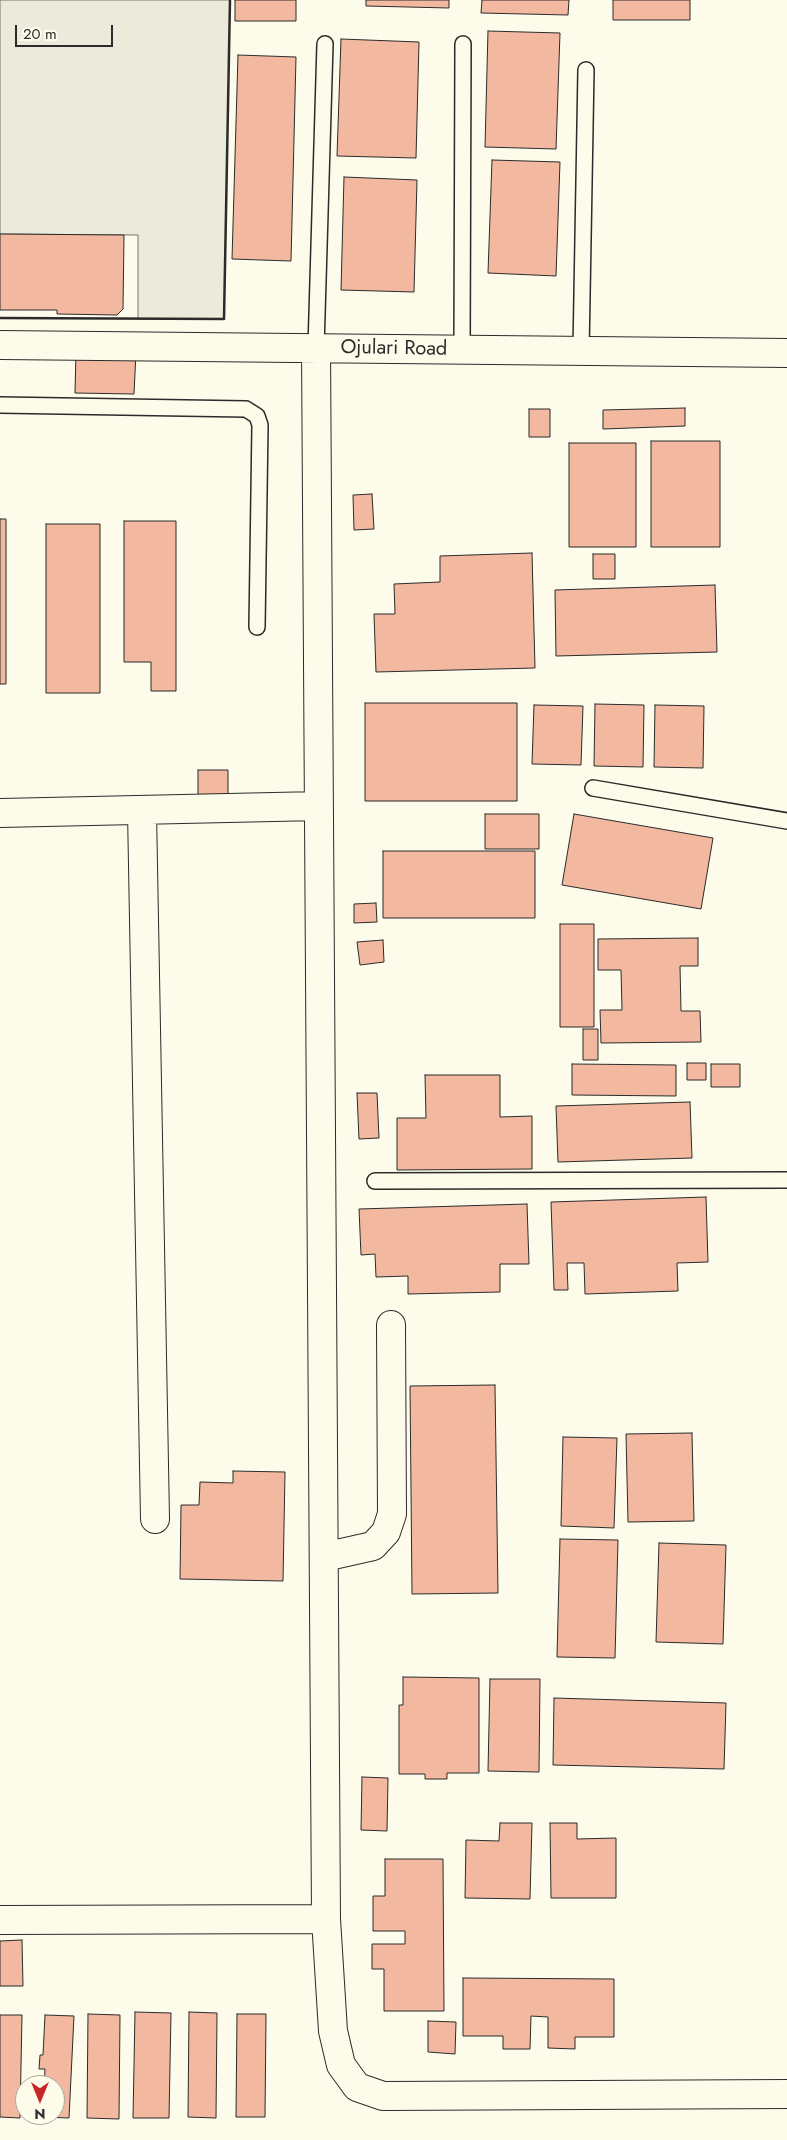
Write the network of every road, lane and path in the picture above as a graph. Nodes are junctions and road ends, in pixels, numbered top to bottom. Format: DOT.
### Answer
graph roads {
  1 [pos="325,44"];
  2 [pos="463,44"];
  3 [pos="586,70"];
  4 [pos="0,345"];
  5 [pos="316,348"];
  6 [pos="462,350"];
  7 [pos="581,350"];
  8 [pos="787,352"];
  9 [pos="0,405"];
  10 [pos="257,626"];
  11 [pos="592,788"];
  12 [pos="319,806"];
  13 [pos="142,811"];
  14 [pos="0,813"];
  15 [pos="787,821"];
  16 [pos="787,1180"];
  17 [pos="375,1181"];
  18 [pos="391,1325"];
  19 [pos="155,1519"];
  20 [pos="324,1557"];
  21 [pos="326,1919"];
  22 [pos="0,1920"];
  23 [pos="787,2094"];
  1 -- 5 [label="lane"];
  2 -- 6 [label="lane"];
  3 -- 7 [label="lane"];
  4 -- 5 [label="street, Ojulari Road"];
  5 -- 6 [label="street, Ojulari Road"];
  5 -- 12 [label="street"];
  6 -- 7 [label="street, Ojulari Road"];
  7 -- 8 [label="street, Ojulari Road"];
  9 -- 10 [label="lane"];
  11 -- 15 [label="lane"];
  12 -- 13 [label="street"];
  12 -- 20 [label="street"];
  13 -- 14 [label="street"];
  13 -- 19 [label="street"];
  16 -- 17 [label="lane"];
  18 -- 20 [label="street"];
  20 -- 21 [label="street"];
  21 -- 22 [label="street"];
  21 -- 23 [label="street"];
}
